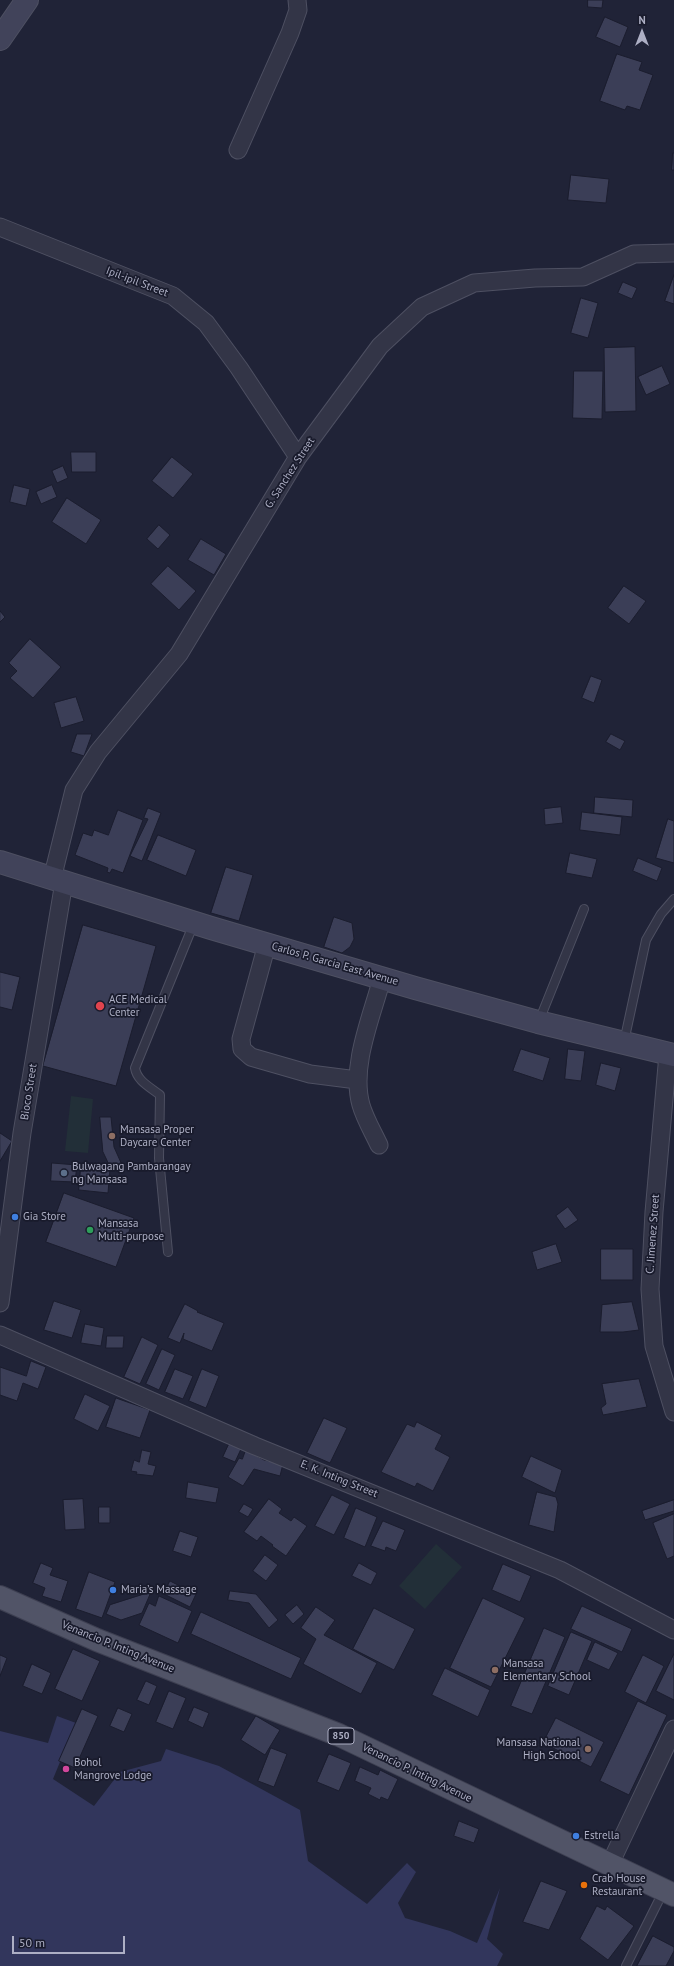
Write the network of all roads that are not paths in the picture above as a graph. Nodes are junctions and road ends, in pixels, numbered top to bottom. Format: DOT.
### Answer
graph roads {
  1 [pos="27,0"];
  2 [pos="297,0"];
  3 [pos="0,39"];
  4 [pos="238,150"];
  5 [pos="0,227"];
  6 [pos="674,253"];
  7 [pos="298,457"];
  8 [pos="0,862"];
  9 [pos="58,881"];
  10 [pos="674,899"];
  11 [pos="584,909"];
  12 [pos="194,922"];
  13 [pos="267,944"];
  14 [pos="382,978"];
  15 [pos="538,1022"];
  16 [pos="624,1042"];
  17 [pos="671,1055"];
  18 [pos="357,1080"];
  19 [pos="379,1145"];
  20 [pos="168,1252"];
  21 [pos="0,1303"];
  22 [pos="0,1335"];
  23 [pos="674,1412"];
  24 [pos="0,1597"];
  25 [pos="674,1630"];
  26 [pos="674,1730"];
  27 [pos="610,1864"];
  28 [pos="669,1893"];
  29 [pos="626,1966"];
  1 -- 3 [label="main road"];
  2 -- 4 [label="street"];
  5 -- 7 [label="street, Ipil-ipil Street"];
  6 -- 7 [label="street, G. Sanchez Street"];
  7 -- 9 [label="street, G. Sanchez Street"];
  8 -- 9 [label="main road, Carlos P. Garcia East Avenue"];
  9 -- 12 [label="main road, Carlos P. Garcia East Avenue"];
  9 -- 21 [label="street, Bioco Street"];
  10 -- 16 [label="lane"];
  11 -- 15 [label="lane"];
  12 -- 13 [label="main road, Carlos P. Garcia East Avenue"];
  12 -- 20 [label="lane"];
  13 -- 14 [label="main road, Carlos P. Garcia East Avenue"];
  13 -- 18 [label="street"];
  14 -- 15 [label="main road, Carlos P. Garcia East Avenue"];
  14 -- 18 [label="street"];
  15 -- 16 [label="main road, Carlos P. Garcia East Avenue"];
  16 -- 17 [label="main road, Carlos P. Garcia East Avenue"];
  17 -- 23 [label="street, C. Jimenez Street"];
  18 -- 19 [label="street"];
  22 -- 25 [label="street, E. K. Inting Street"];
  24 -- 27 [label="main road, Venancio P. Inting Avenue / 850"];
  26 -- 27 [label="street"];
  27 -- 28 [label="main road, Venancio P. Inting Avenue / 850"];
  28 -- 29 [label="lane"];
}
